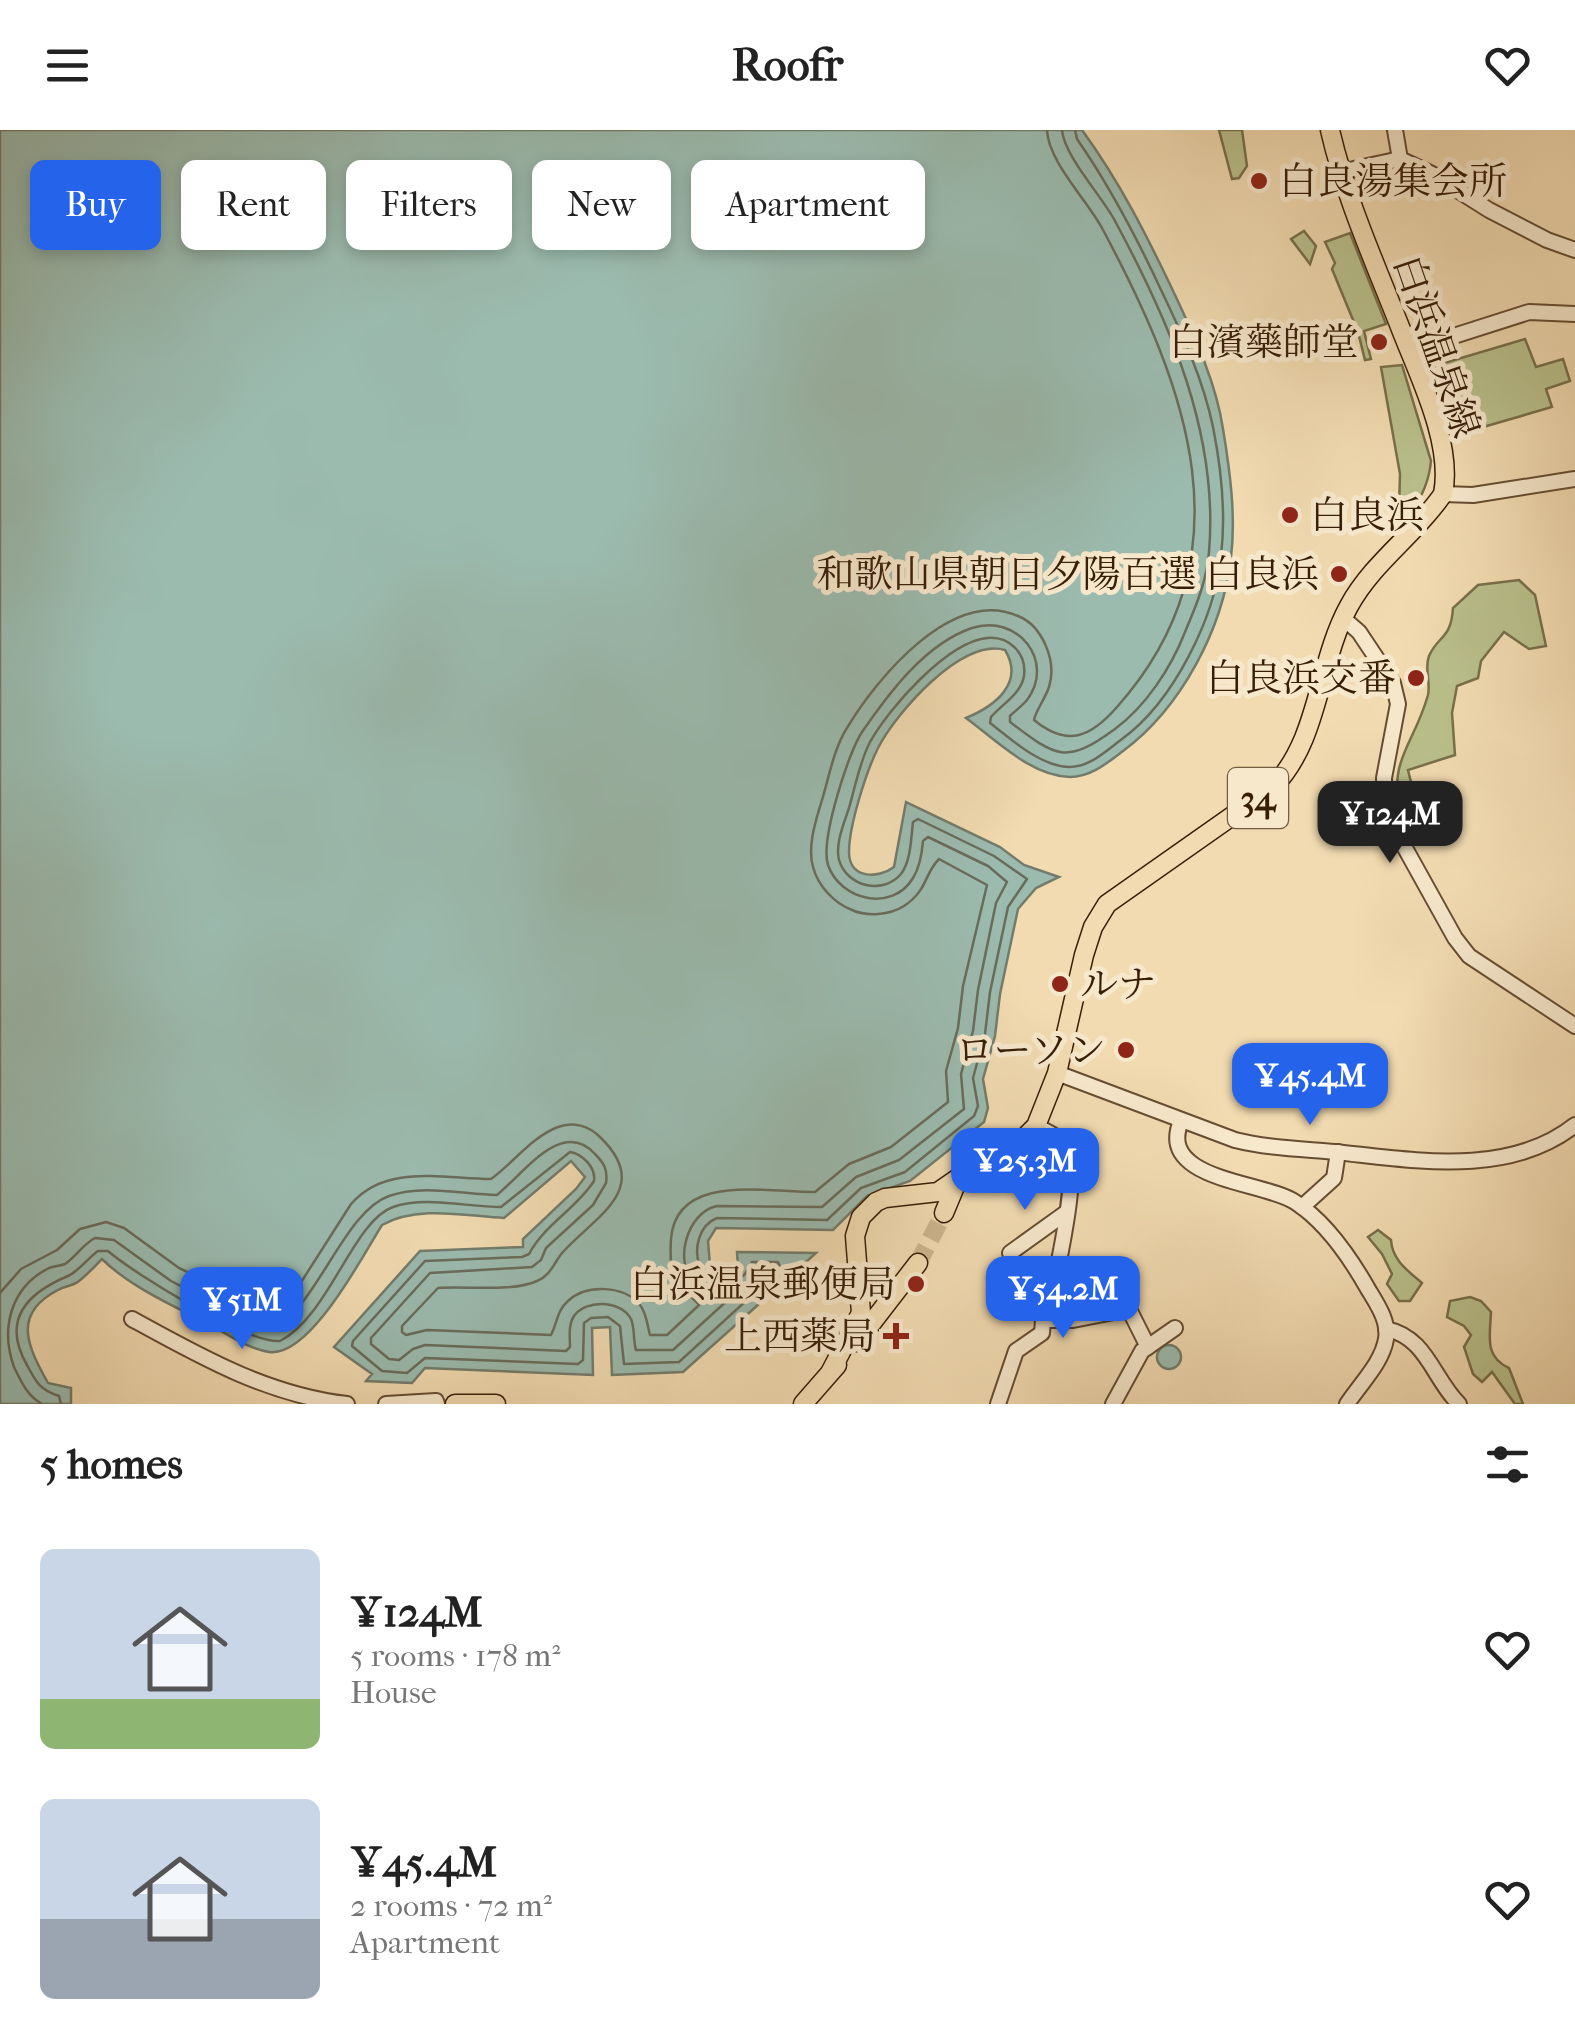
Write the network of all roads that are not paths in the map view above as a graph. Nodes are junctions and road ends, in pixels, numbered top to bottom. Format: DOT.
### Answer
graph roads {
  1 [pos="1330,130"];
  2 [pos="1395,130"];
  3 [pos="1400,159"];
  4 [pos="1340,172"];
  5 [pos="1575,250"];
  6 [pos="1575,314"];
  7 [pos="1410,350"];
  8 [pos="1575,479"];
  9 [pos="1443,494"];
  10 [pos="1343,618"];
  11 [pos="1575,1026"];
  12 [pos="1058,1073"];
  13 [pos="1181,1121"];
  14 [pos="1036,1126"];
  15 [pos="1575,1126"];
  16 [pos="1338,1152"];
  17 [pos="959,1176"];
  18 [pos="1302,1206"];
  19 [pos="1067,1212"];
  20 [pos="944,1213"];
  21 [pos="1010,1252"];
  22 [pos="918,1263"];
  23 [pos="1058,1266"];
  24 [pos="132,1319"];
  25 [pos="1174,1328"];
  26 [pos="1386,1329"];
  27 [pos="1148,1348"];
  28 [pos="831,1371"];
  29 [pos="348,1404"];
  30 [pos="386,1404"];
  31 [pos="436,1404"];
  32 [pos="454,1404"];
  33 [pos="496,1404"];
  34 [pos="804,1404"];
  35 [pos="998,1404"];
  36 [pos="1113,1404"];
  37 [pos="1348,1404"];
  38 [pos="1459,1404"];
  1 -- 4 [label="main road, 白浜温泉線"];
  2 -- 3 [label="street"];
  3 -- 4 [label="street"];
  3 -- 5 [label="street"];
  4 -- 7 [label="main road, 白浜温泉線"];
  6 -- 7 [label="street"];
  7 -- 9 [label="main road, 白浜温泉線"];
  8 -- 9 [label="street"];
  9 -- 10 [label="main road, 白浜温泉線 / 34"];
  10 -- 11 [label="street"];
  10 -- 12 [label="main road, 白浜温泉線 / 34"];
  12 -- 13 [label="street"];
  12 -- 14 [label="main road, 白浜温泉線 / 34"];
  13 -- 16 [label="street"];
  13 -- 18 [label="street"];
  14 -- 17 [label="main road, 白浜温泉線 / 34"];
  14 -- 19 [label="street"];
  15 -- 16 [label="street"];
  16 -- 18 [label="street"];
  17 -- 20 [label="main road"];
  17 -- 28 [label="main road, 白浜温泉線 / 34"];
  18 -- 26 [label="street"];
  19 -- 21 [label="street"];
  19 -- 23 [label="street"];
  22 -- 28 [label="main road, 白浜温泉線 / 34"];
  24 -- 29 [label="street"];
  25 -- 27 [label="street"];
  26 -- 37 [label="street"];
  26 -- 38 [label="street"];
  27 -- 35 [label="street"];
  27 -- 36 [label="street"];
  28 -- 34 [label="main road, 白浜温泉線 / 34"];
  30 -- 31 [label="street"];
  32 -- 33 [label="main road"];
}
